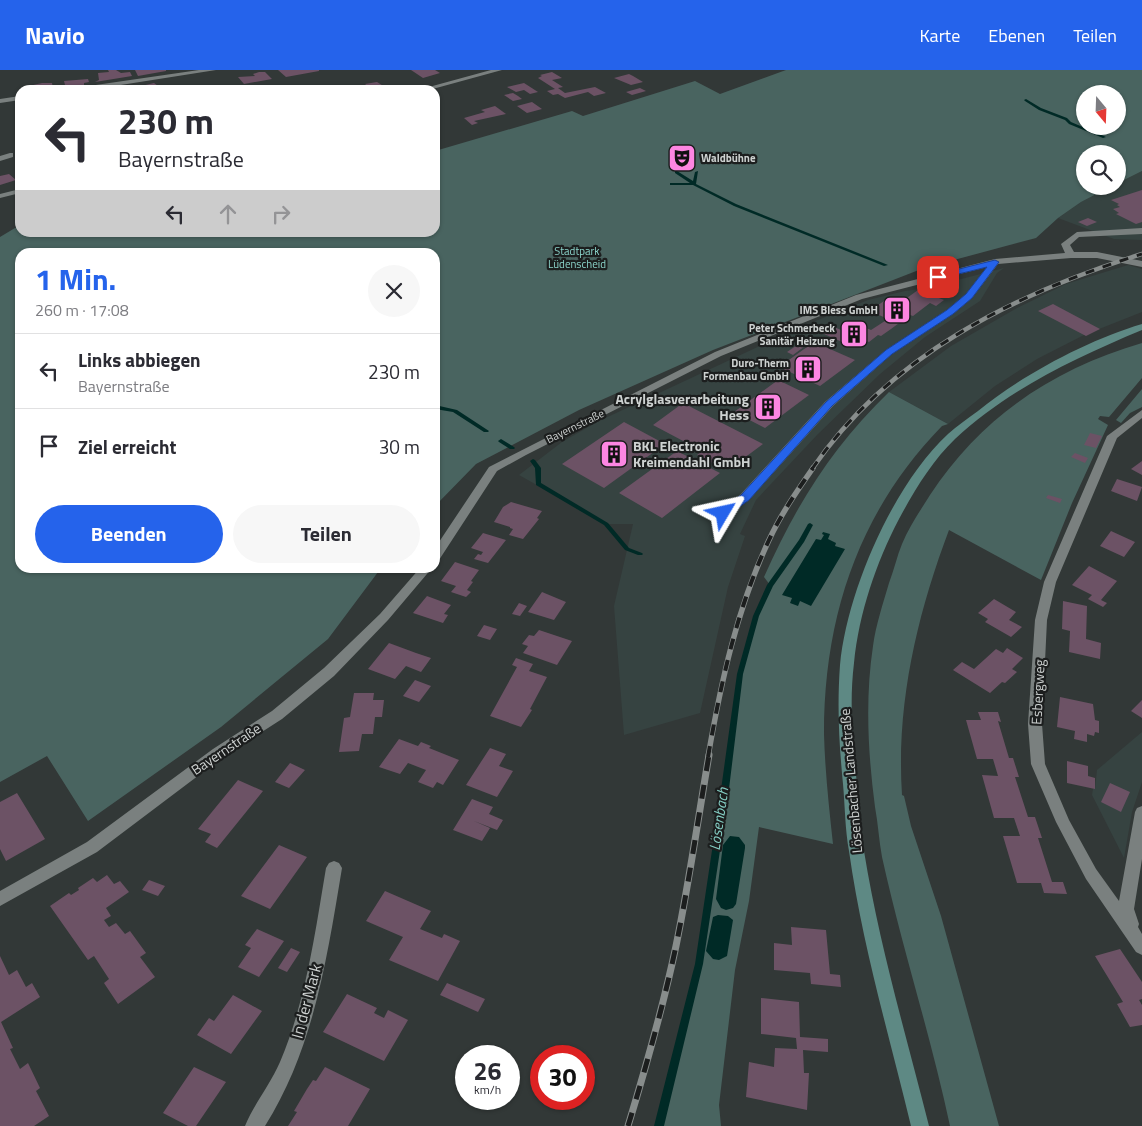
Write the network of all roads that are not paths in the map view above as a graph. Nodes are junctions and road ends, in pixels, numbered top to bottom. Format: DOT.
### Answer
graph roads {
  1 [pos="213,70"];
  2 [pos="499,70"];
  3 [pos="110,85"];
  4 [pos="440,85"];
  5 [pos="15,99"];
  6 [pos="0,101"];
  7 [pos="10,155"];
  8 [pos="0,159"];
  9 [pos="15,192"];
  10 [pos="0,196"];
  11 [pos="1142,231"];
  12 [pos="1071,255"];
  13 [pos="995,262"];
  14 [pos="1142,264"];
  15 [pos="1142,327"];
  16 [pos="1142,413"];
  17 [pos="723,513"];
  18 [pos="440,549"];
  19 [pos="422,573"];
  20 [pos="1142,812"];
  21 [pos="334,868"];
  22 [pos="0,899"];
  23 [pos="1139,942"];
  24 [pos="254,1126"];
  25 [pos="920,1126"];
  1 -- 3 [label="street"];
  2 -- 4 [label="street"];
  5 -- 6 [label="street"];
  7 -- 8 [label="street"];
  9 -- 10 [label="street"];
  11 -- 12 [label="street"];
  12 -- 13 [label="street, Bayernstraße"];
  12 -- 14 [label="street, Bayernstraße"];
  13 -- 17 [label="street"];
  13 -- 18 [label="street, Bayernstraße"];
  15 -- 25 [label="main road, Lösenbacher Landstraße"];
  16 -- 23 [label="street, Esbergweg"];
  19 -- 22 [label="street, Bayernstraße"];
  20 -- 23 [label="street"];
  21 -- 24 [label="street, In der Mark"];
}
